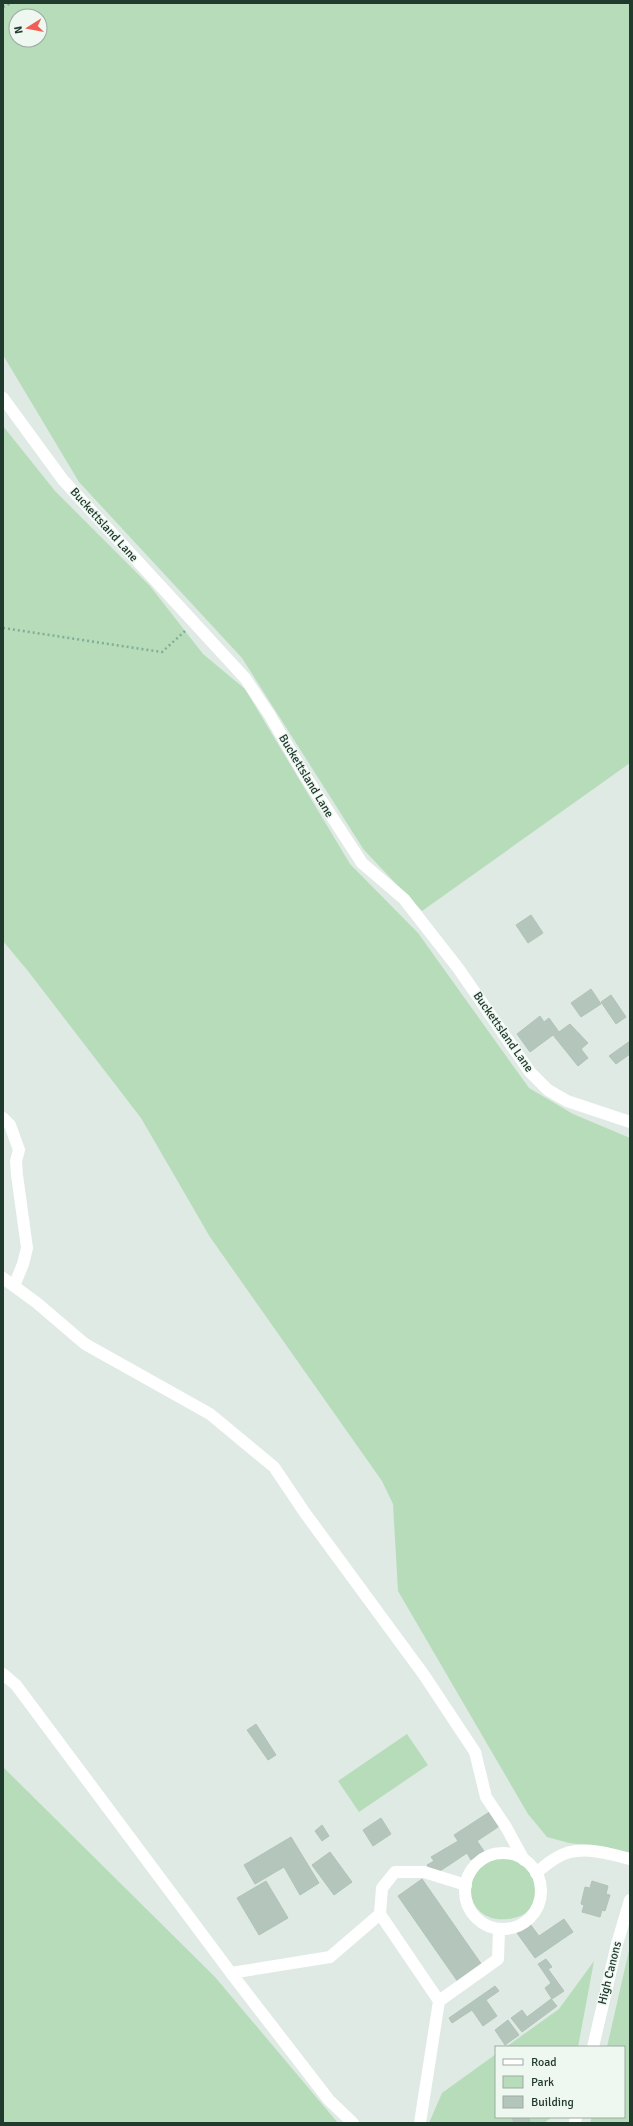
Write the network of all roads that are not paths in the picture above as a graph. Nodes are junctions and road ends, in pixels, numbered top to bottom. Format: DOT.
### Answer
graph roads {
  1 [pos="3,398"];
  2 [pos="3,1118"];
  3 [pos="630,1122"];
  4 [pos="3,1278"];
  5 [pos="14,1286"];
  6 [pos="3,1674"];
  7 [pos="630,1859"];
  8 [pos="524,1860"];
  9 [pos="536,1873"];
  10 [pos="466,1885"];
  11 [pos="630,1900"];
  12 [pos="380,1914"];
  13 [pos="499,1930"];
  14 [pos="231,1973"];
  15 [pos="439,2001"];
  16 [pos="593,2046"];
  17 [pos="353,2123"];
  18 [pos="420,2123"];
  1 -- 3 [label="street, Buckettsland Lane"];
  2 -- 5 [label="street"];
  4 -- 5 [label="street"];
  5 -- 8 [label="street"];
  6 -- 14 [label="street"];
  7 -- 9 [label="street"];
  8 -- 9 [label="street"];
  8 -- 10 [label="street"];
  9 -- 13 [label="street"];
  10 -- 12 [label="street"];
  10 -- 13 [label="street"];
  11 -- 16 [label="street, High Canons"];
  12 -- 14 [label="street"];
  12 -- 15 [label="street"];
  13 -- 15 [label="street"];
  14 -- 17 [label="street"];
  15 -- 18 [label="street"];
}
